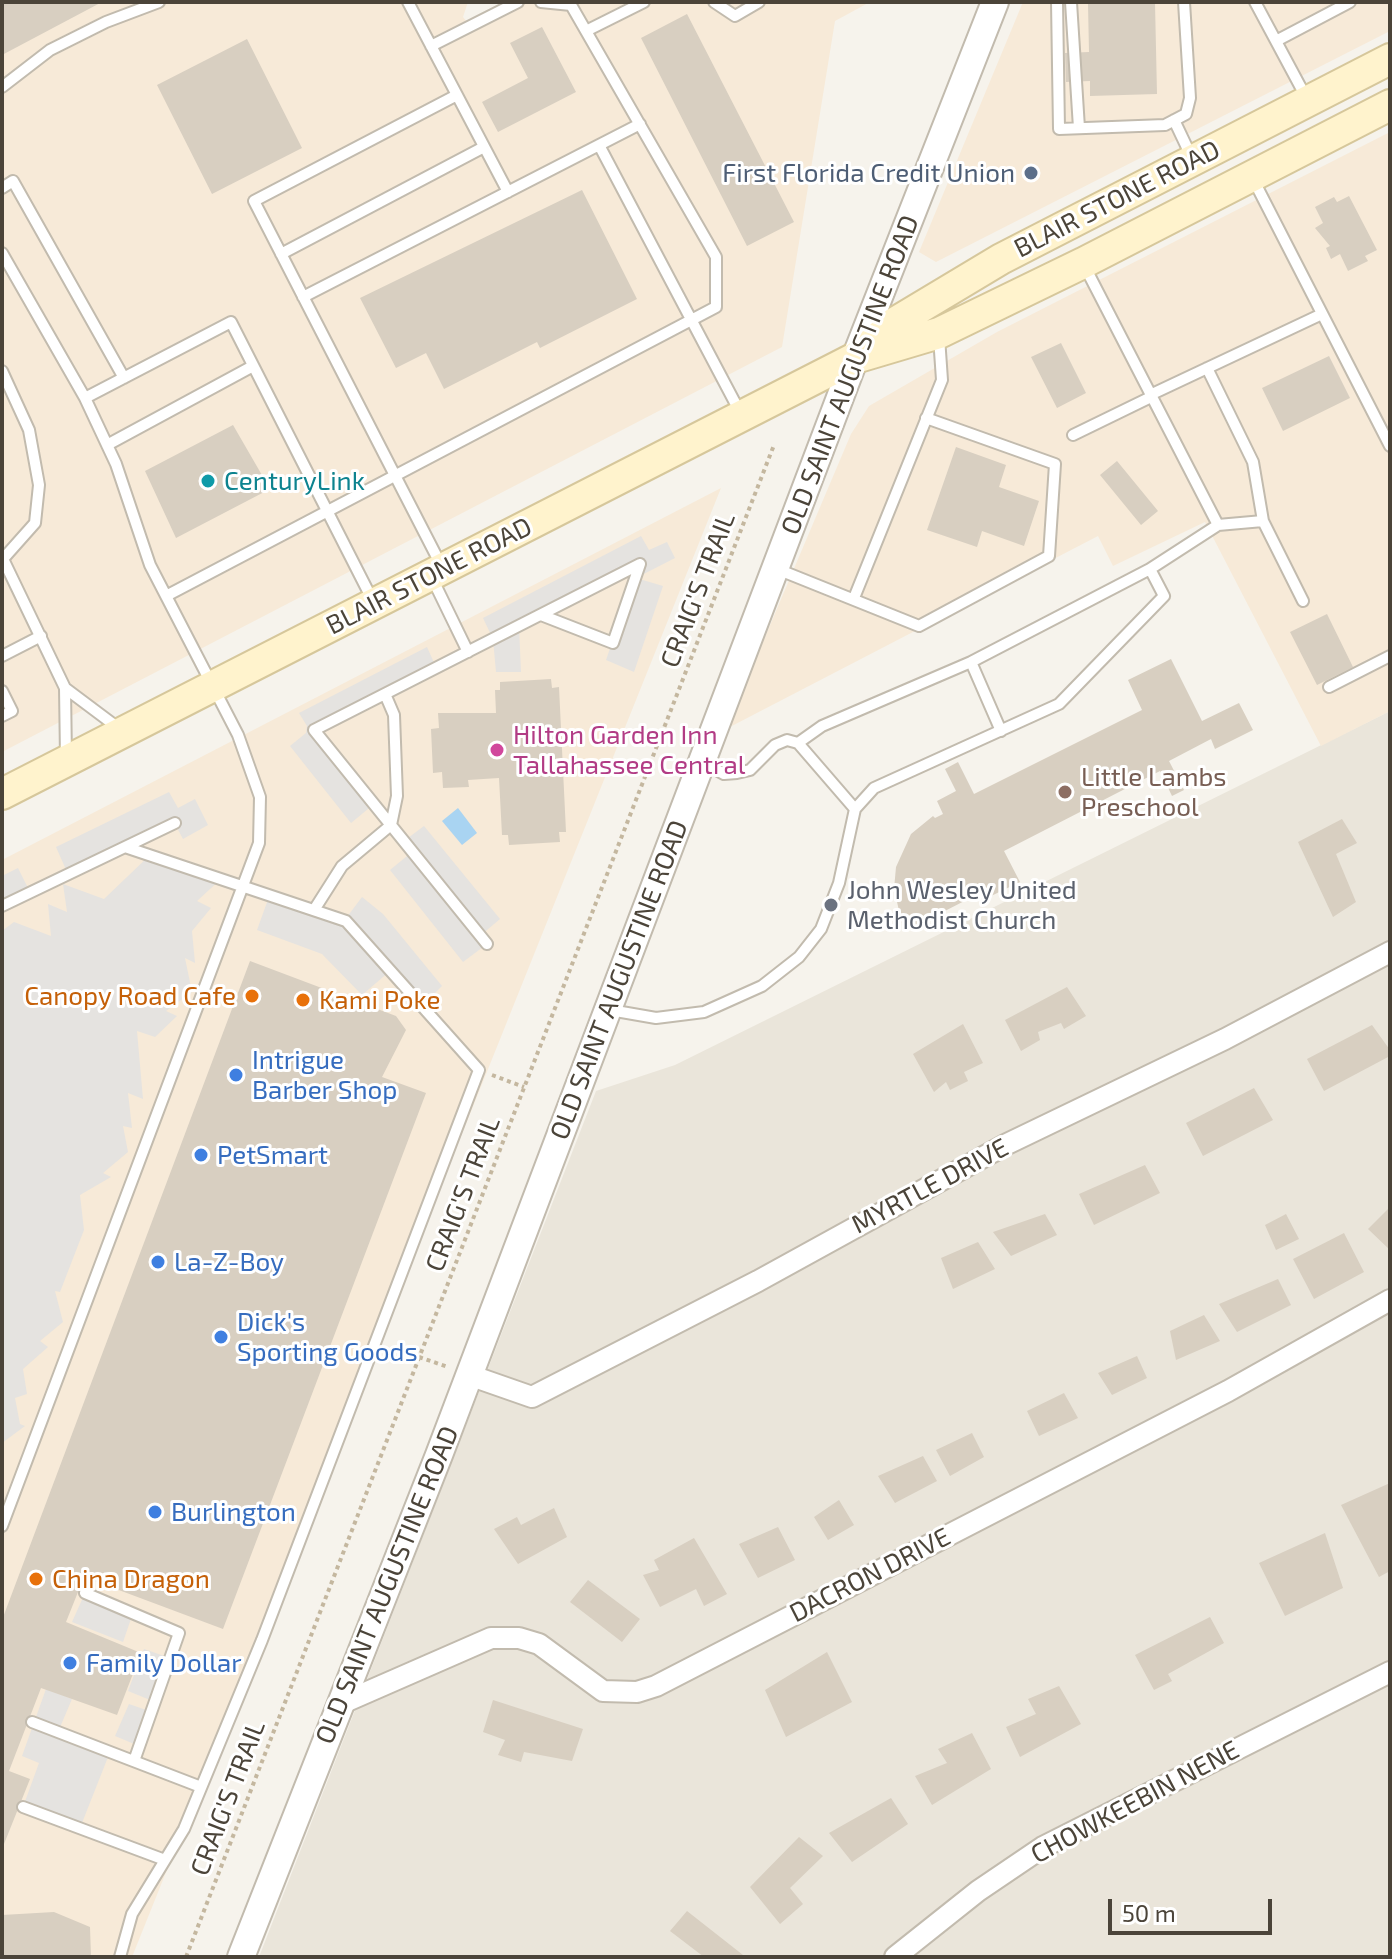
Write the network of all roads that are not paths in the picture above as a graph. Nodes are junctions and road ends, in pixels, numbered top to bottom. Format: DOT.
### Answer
graph roads {
  1 [pos="159,2"];
  2 [pos="408,2"];
  3 [pos="518,2"];
  4 [pos="541,2"];
  5 [pos="644,2"];
  6 [pos="714,2"];
  7 [pos="759,2"];
  8 [pos="995,2"];
  9 [pos="1057,2"];
  10 [pos="1071,2"];
  11 [pos="1184,2"];
  12 [pos="1255,2"];
  13 [pos="1350,2"];
  14 [pos="586,31"];
  15 [pos="1276,41"];
  16 [pos="431,46"];
  17 [pos="1390,59"];
  18 [pos="2,87"];
  19 [pos="457,95"];
  20 [pos="1309,101"];
  21 [pos="1390,105"];
  22 [pos="1174,120"];
  23 [pos="640,124"];
  24 [pos="1079,128"];
  25 [pos="1233,140"];
  26 [pos="599,145"];
  27 [pos="484,147"];
  28 [pos="1193,160"];
  29 [pos="1252,176"];
  30 [pos="2,188"];
  31 [pos="508,192"];
  32 [pos="1212,197"];
  33 [pos="2,253"];
  34 [pos="281,254"];
  35 [pos="1083,263"];
  36 [pos="303,297"];
  37 [pos="1322,314"];
  38 [pos="691,320"];
  39 [pos="939,333"];
  40 [pos="855,358"];
  41 [pos="253,366"];
  42 [pos="1207,368"];
  43 [pos="2,371"];
  44 [pos="124,378"];
  45 [pos="1151,396"];
  46 [pos="85,398"];
  47 [pos="742,415"];
  48 [pos="926,418"];
  49 [pos="1073,435"];
  50 [pos="107,445"];
  51 [pos="1390,446"];
  52 [pos="396,477"];
  53 [pos="328,513"];
  54 [pos="1263,521"];
  55 [pos="1218,525"];
  56 [pos="2,558"];
  57 [pos="776,568"];
  58 [pos="1150,569"];
  59 [pos="436,572"];
  60 [pos="166,596"];
  61 [pos="854,598"];
  62 [pos="1303,601"];
  63 [pos="374,603"];
  64 [pos="541,615"];
  65 [pos="41,636"];
  66 [pos="468,652"];
  67 [pos="2,656"];
  68 [pos="1390,656"];
  69 [pos="971,662"];
  70 [pos="214,685"];
  71 [pos="1329,687"];
  72 [pos="65,688"];
  73 [pos="2,691"];
  74 [pos="385,694"];
  75 [pos="2,716"];
  76 [pos="1001,731"];
  77 [pos="123,732"];
  78 [pos="798,743"];
  79 [pos="66,761"];
  80 [pos="702,762"];
  81 [pos="2,794"];
  82 [pos="855,809"];
  83 [pos="175,823"];
  84 [pos="391,825"];
  85 [pos="125,847"];
  86 [pos="243,884"];
  87 [pos="2,906"];
  88 [pos="314,910"];
  89 [pos="487,944"];
  90 [pos="1390,952"];
  91 [pos="608,1010"];
  92 [pos="1390,1300"];
  93 [pos="469,1375"];
  94 [pos="2,1526"];
  95 [pos="85,1593"];
  96 [pos="1390,1672"];
  97 [pos="340,1704"];
  98 [pos="32,1722"];
  99 [pos="134,1761"];
  100 [pos="201,1787"];
  101 [pos="23,1807"];
  102 [pos="165,1860"];
  103 [pos="120,1957"];
  104 [pos="241,1957"];
  105 [pos="895,1957"];
  1 -- 18 [label="lane"];
  2 -- 16 [label="lane"];
  3 -- 16 [label="lane"];
  4 -- 14 [label="lane"];
  5 -- 14 [label="lane"];
  6 -- 7 [label="lane"];
  8 -- 40 [label="street, OLD SAINT AUGUSTINE ROAD"];
  9 -- 24 [label="lane"];
  10 -- 24 [label="lane"];
  11 -- 22 [label="lane"];
  12 -- 15 [label="lane"];
  13 -- 15 [label="lane"];
  14 -- 23 [label="lane"];
  15 -- 20 [label="lane"];
  16 -- 19 [label="lane"];
  17 -- 20 [label="main road, BLAIR STONE ROAD"];
  19 -- 27 [label="lane"];
  19 -- 34 [label="lane"];
  20 -- 25 [label="main road, BLAIR STONE ROAD"];
  21 -- 29 [label="main road, BLAIR STONE ROAD"];
  22 -- 24 [label="lane"];
  22 -- 28 [label="lane"];
  23 -- 26 [label="lane"];
  23 -- 38 [label="lane"];
  25 -- 28 [label="main road, BLAIR STONE ROAD"];
  25 -- 29 [label="main road"];
  26 -- 31 [label="lane"];
  26 -- 38 [label="lane"];
  27 -- 31 [label="lane"];
  27 -- 34 [label="lane"];
  28 -- 32 [label="main road"];
  28 -- 40 [label="main road, BLAIR STONE ROAD"];
  29 -- 32 [label="main road, BLAIR STONE ROAD"];
  29 -- 37 [label="lane"];
  30 -- 44 [label="lane"];
  31 -- 36 [label="lane"];
  32 -- 35 [label="main road, BLAIR STONE ROAD"];
  33 -- 46 [label="lane"];
  34 -- 36 [label="lane"];
  35 -- 39 [label="main road, BLAIR STONE ROAD"];
  35 -- 45 [label="lane"];
  36 -- 52 [label="lane"];
  37 -- 42 [label="lane"];
  37 -- 51 [label="lane"];
  38 -- 47 [label="lane"];
  38 -- 52 [label="lane"];
  39 -- 40 [label="main road, BLAIR STONE ROAD"];
  39 -- 48 [label="lane"];
  40 -- 47 [label="main road, BLAIR STONE ROAD"];
  40 -- 57 [label="street, OLD SAINT AUGUSTINE ROAD"];
  41 -- 44 [label="lane"];
  41 -- 50 [label="lane"];
  41 -- 53 [label="lane"];
  42 -- 45 [label="lane"];
  42 -- 54 [label="lane"];
  43 -- 56 [label="lane"];
  44 -- 46 [label="lane"];
  45 -- 49 [label="lane"];
  45 -- 55 [label="lane"];
  46 -- 50 [label="lane"];
  47 -- 59 [label="main road, BLAIR STONE ROAD"];
  48 -- 61 [label="lane"];
  48 -- 61 [label="lane"];
  50 -- 60 [label="lane"];
  52 -- 53 [label="lane"];
  52 -- 59 [label="lane"];
  53 -- 60 [label="lane"];
  53 -- 63 [label="lane"];
  54 -- 55 [label="lane"];
  54 -- 62 [label="lane"];
  55 -- 58 [label="lane"];
  56 -- 65 [label="lane"];
  57 -- 61 [label="lane"];
  57 -- 80 [label="street, OLD SAINT AUGUSTINE ROAD"];
  58 -- 69 [label="lane"];
  58 -- 76 [label="lane"];
  59 -- 63 [label="main road, BLAIR STONE ROAD"];
  59 -- 66 [label="lane"];
  60 -- 70 [label="lane"];
  63 -- 70 [label="main road, BLAIR STONE ROAD"];
  64 -- 64 [label="lane"];
  64 -- 66 [label="lane"];
  65 -- 67 [label="lane"];
  65 -- 72 [label="lane"];
  66 -- 74 [label="lane"];
  68 -- 71 [label="lane"];
  69 -- 76 [label="lane"];
  69 -- 78 [label="lane"];
  70 -- 77 [label="main road, BLAIR STONE ROAD"];
  70 -- 86 [label="lane"];
  72 -- 77 [label="lane"];
  72 -- 79 [label="lane"];
  73 -- 75 [label="lane"];
  74 -- 84 [label="lane"];
  74 -- 84 [label="lane"];
  76 -- 82 [label="lane"];
  77 -- 79 [label="main road, BLAIR STONE ROAD"];
  78 -- 80 [label="lane"];
  78 -- 82 [label="lane"];
  79 -- 81 [label="main road, BLAIR STONE ROAD"];
  80 -- 91 [label="street, OLD SAINT AUGUSTINE ROAD"];
  82 -- 91 [label="lane"];
  83 -- 85 [label="lane"];
  84 -- 88 [label="lane"];
  84 -- 89 [label="lane"];
  85 -- 86 [label="lane"];
  85 -- 87 [label="lane"];
  86 -- 88 [label="lane"];
  86 -- 94 [label="lane"];
  88 -- 100 [label="lane"];
  90 -- 93 [label="street, MYRTLE DRIVE"];
  91 -- 93 [label="street, OLD SAINT AUGUSTINE ROAD"];
  92 -- 97 [label="street, DACRON DRIVE"];
  93 -- 97 [label="street, OLD SAINT AUGUSTINE ROAD"];
  95 -- 99 [label="lane"];
  96 -- 105 [label="street, CHOWKEEBIN NENE"];
  97 -- 104 [label="street, OLD SAINT AUGUSTINE ROAD"];
  98 -- 99 [label="lane"];
  99 -- 100 [label="lane"];
  100 -- 102 [label="lane"];
  101 -- 102 [label="lane"];
  102 -- 103 [label="lane"];
}
